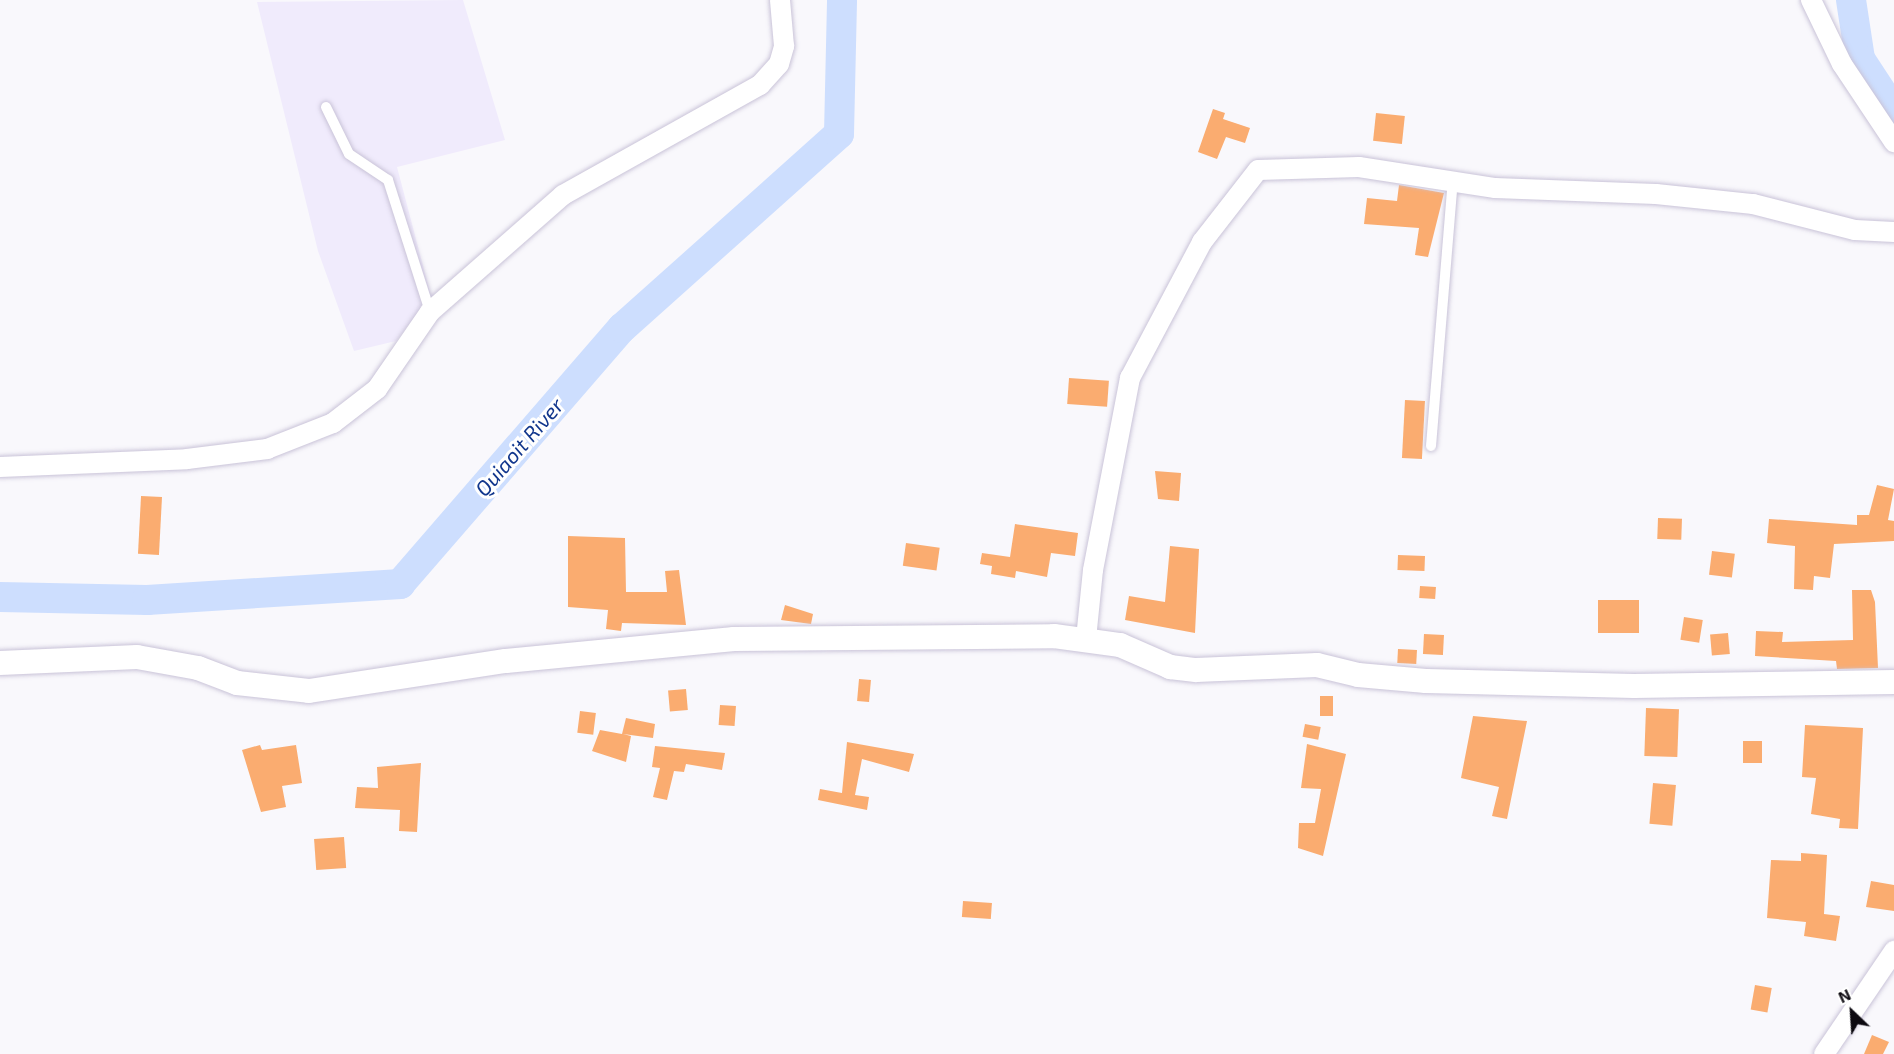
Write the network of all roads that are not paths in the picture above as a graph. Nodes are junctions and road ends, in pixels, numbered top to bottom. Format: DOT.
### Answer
graph roads {
  1 [pos="780,0"];
  2 [pos="1811,0"];
  3 [pos="326,107"];
  4 [pos="1894,142"];
  5 [pos="1453,181"];
  6 [pos="1894,232"];
  7 [pos="430,312"];
  8 [pos="1431,446"];
  9 [pos="0,467"];
  10 [pos="1086,639"];
  11 [pos="0,663"];
  12 [pos="1894,682"];
  13 [pos="1894,951"];
  14 [pos="1824,1054"];
  1 -- 7 [label="street"];
  2 -- 4 [label="street"];
  3 -- 7 [label="lane"];
  5 -- 6 [label="street"];
  5 -- 8 [label="lane"];
  5 -- 10 [label="street"];
  7 -- 9 [label="street"];
  10 -- 11 [label="street"];
  10 -- 12 [label="street"];
  13 -- 14 [label="street"];
}
